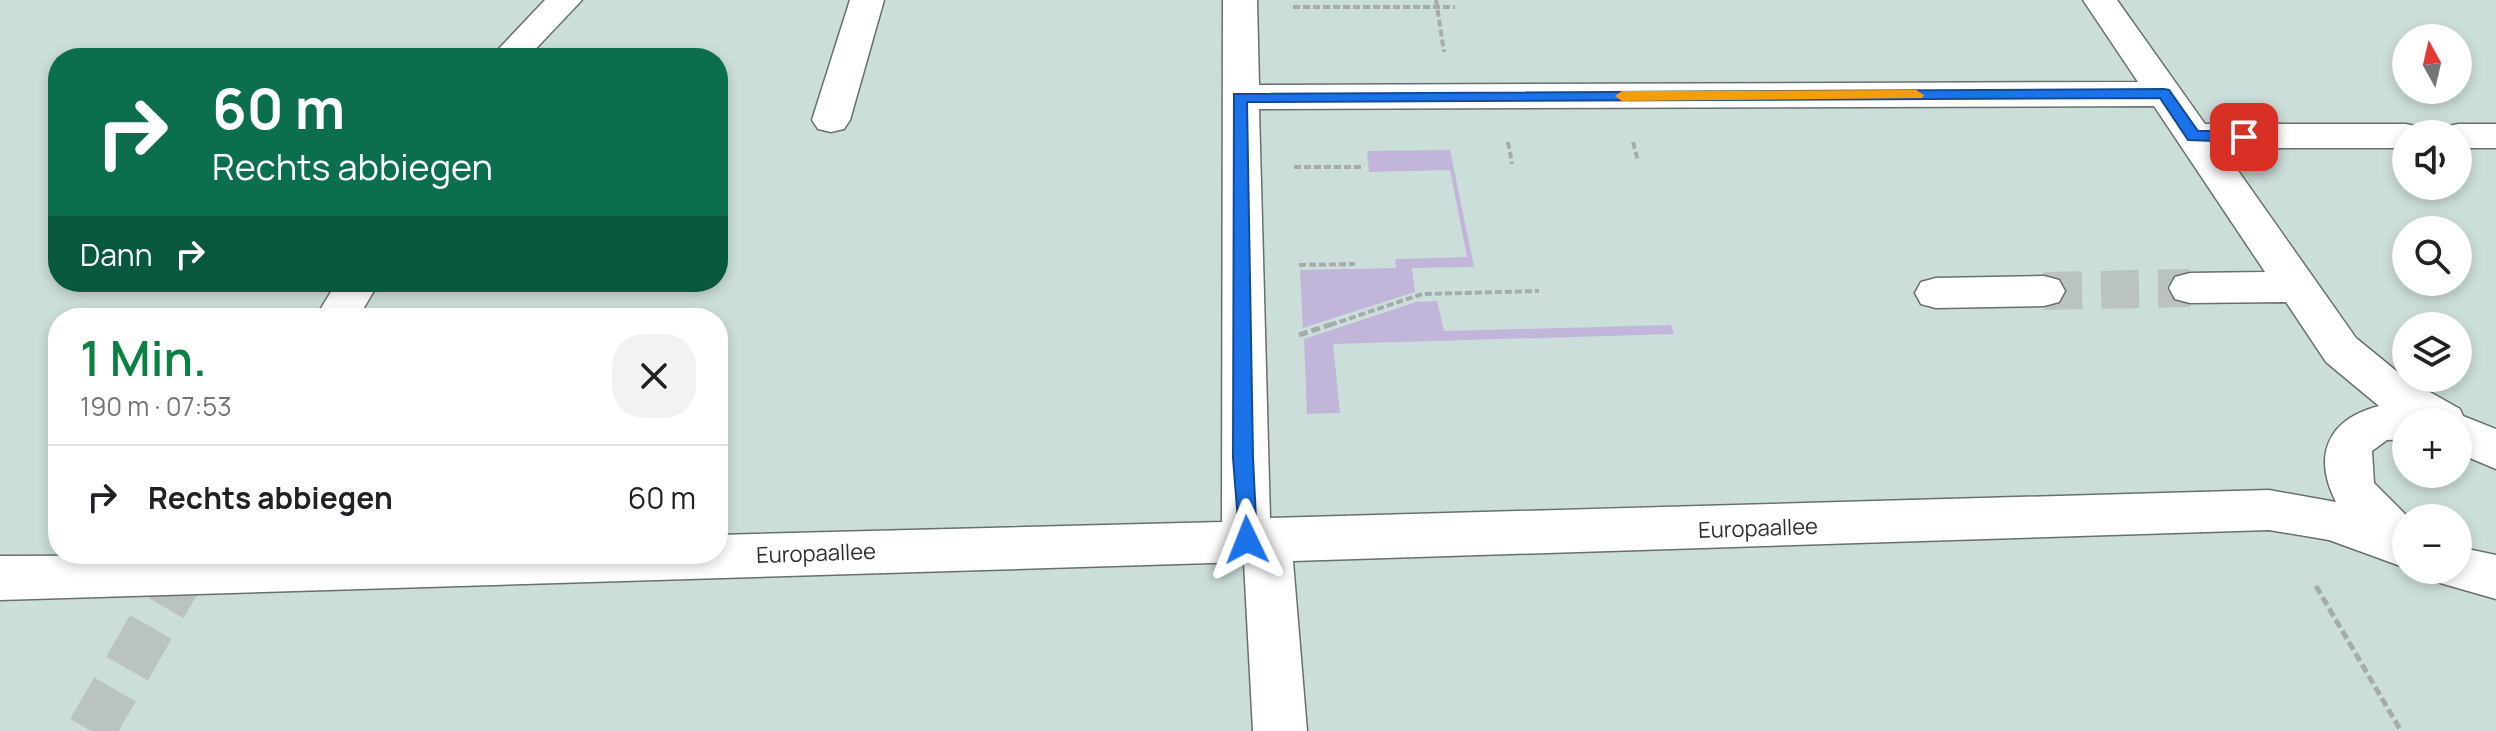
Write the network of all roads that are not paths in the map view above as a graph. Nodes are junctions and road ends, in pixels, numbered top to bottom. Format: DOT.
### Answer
graph roads {
  1 [pos="565,0"];
  2 [pos="867,0"];
  3 [pos="1240,0"];
  4 [pos="2100,0"];
  5 [pos="517,48"];
  6 [pos="2164,94"];
  7 [pos="1240,97"];
  8 [pos="831,120"];
  9 [pos="2193,136"];
  10 [pos="2392,136"];
  11 [pos="2472,136"];
  12 [pos="2496,136"];
  13 [pos="2297,287"];
  14 [pos="2190,288"];
  15 [pos="2044,291"];
  16 [pos="1936,293"];
  17 [pos="2341,350"];
  18 [pos="2420,408"];
  19 [pos="2392,421"];
  20 [pos="2351,447"];
  21 [pos="2269,510"];
  22 [pos="2392,531"];
  23 [pos="1257,539"];
  24 [pos="2392,540"];
  25 [pos="728,555"];
  26 [pos="451,564"];
  27 [pos="2472,571"];
  28 [pos="2496,577"];
  29 [pos="0,578"];
  30 [pos="1280,731"];
  1 -- 5 [label="street"];
  2 -- 8 [label="street"];
  3 -- 7 [label="street"];
  4 -- 6 [label="street"];
  6 -- 7 [label="street"];
  6 -- 9 [label="street"];
  7 -- 23 [label="street"];
  9 -- 10 [label="street"];
  9 -- 13 [label="street"];
  11 -- 12 [label="street"];
  13 -- 14 [label="street"];
  13 -- 17 [label="street"];
  15 -- 16 [label="street"];
  17 -- 18 [label="street"];
  17 -- 20 [label="street"];
  19 -- 20 [label="street"];
  20 -- 21 [label="street, Europaallee"];
  20 -- 22 [label="street"];
  21 -- 23 [label="street, Europaallee"];
  21 -- 24 [label="street, Europaallee"];
  23 -- 25 [label="street, Europaallee"];
  23 -- 30 [label="street"];
  26 -- 29 [label="street, Europaallee"];
  27 -- 28 [label="street"];
}
